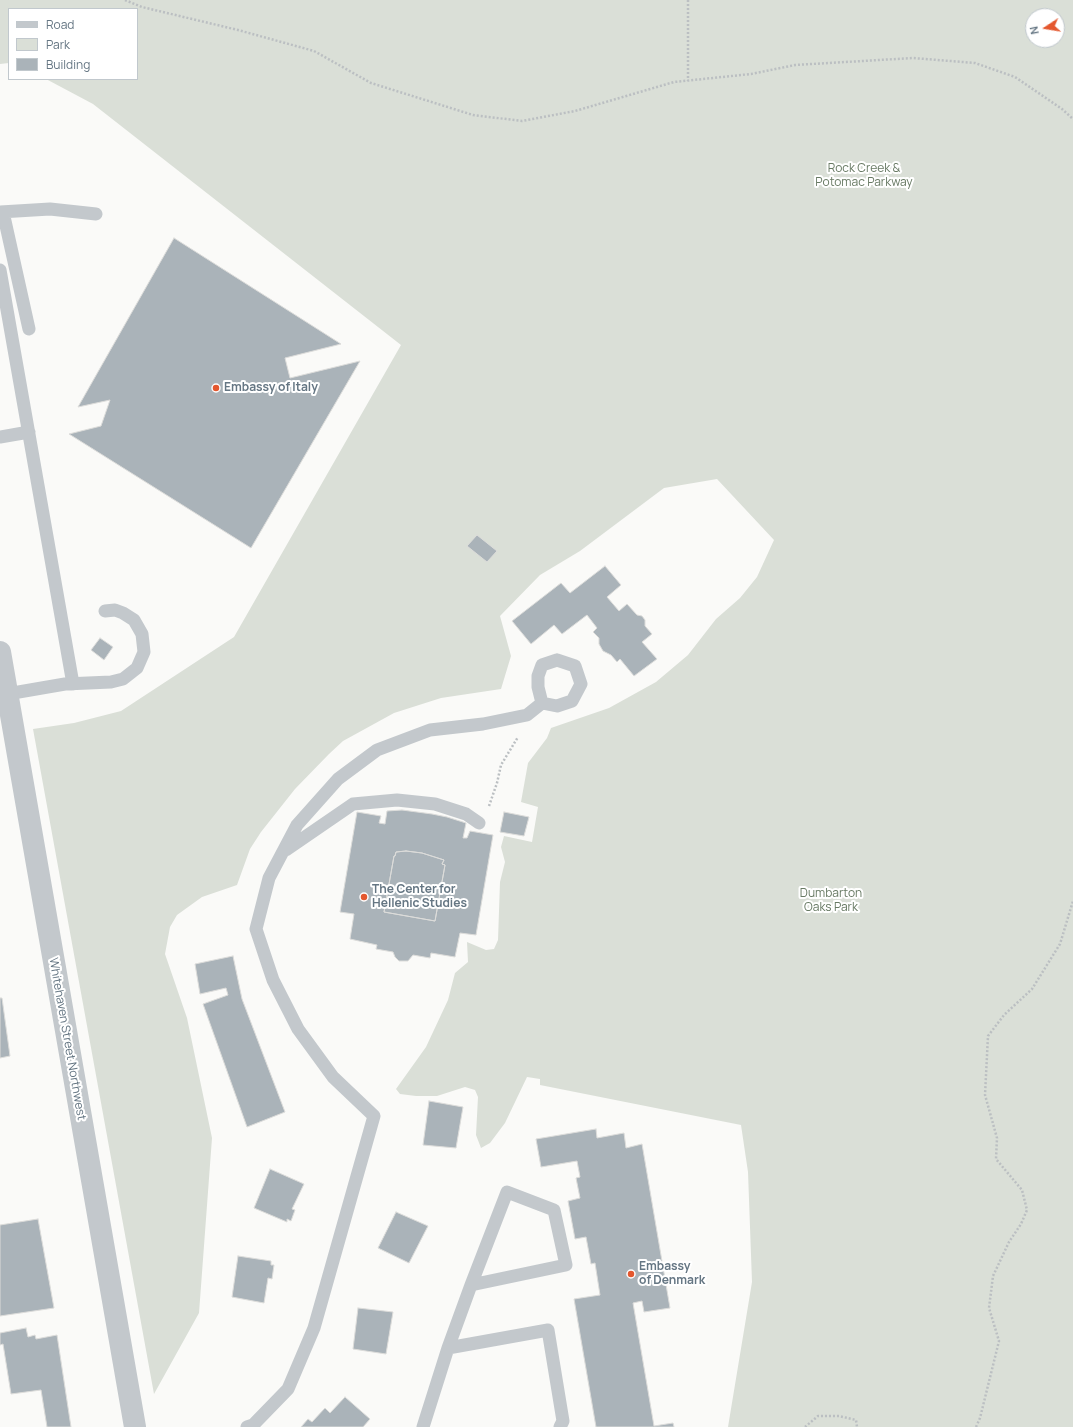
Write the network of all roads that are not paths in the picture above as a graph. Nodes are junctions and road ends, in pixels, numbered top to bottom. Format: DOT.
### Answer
graph roads {
  1 [pos="1,212"];
  2 [pos="96,214"];
  3 [pos="0,270"];
  4 [pos="29,329"];
  5 [pos="29,432"];
  6 [pos="0,437"];
  7 [pos="105,611"];
  8 [pos="0,652"];
  9 [pos="73,684"];
  10 [pos="7,694"];
  11 [pos="542,703"];
  12 [pos="5,719"];
  13 [pos="479,823"];
  14 [pos="282,852"];
  15 [pos="471,1285"];
  16 [pos="448,1348"];
  17 [pos="135,1427"];
  18 [pos="247,1427"];
  19 [pos="423,1427"];
  20 [pos="560,1427"];
  1 -- 2 [label="lane"];
  1 -- 4 [label="lane"];
  3 -- 5 [label="lane"];
  5 -- 6 [label="lane"];
  5 -- 9 [label="lane"];
  7 -- 9 [label="lane"];
  8 -- 10 [label="street, Whitehaven Street Northwest"];
  9 -- 10 [label="lane"];
  10 -- 12 [label="street, Whitehaven Street Northwest"];
  11 -- 14 [label="lane"];
  12 -- 17 [label="street, Whitehaven Street Northwest"];
  13 -- 14 [label="lane"];
  14 -- 18 [label="lane"];
  15 -- 15 [label="lane"];
  15 -- 16 [label="lane"];
  16 -- 19 [label="lane"];
  16 -- 20 [label="lane"];
}
